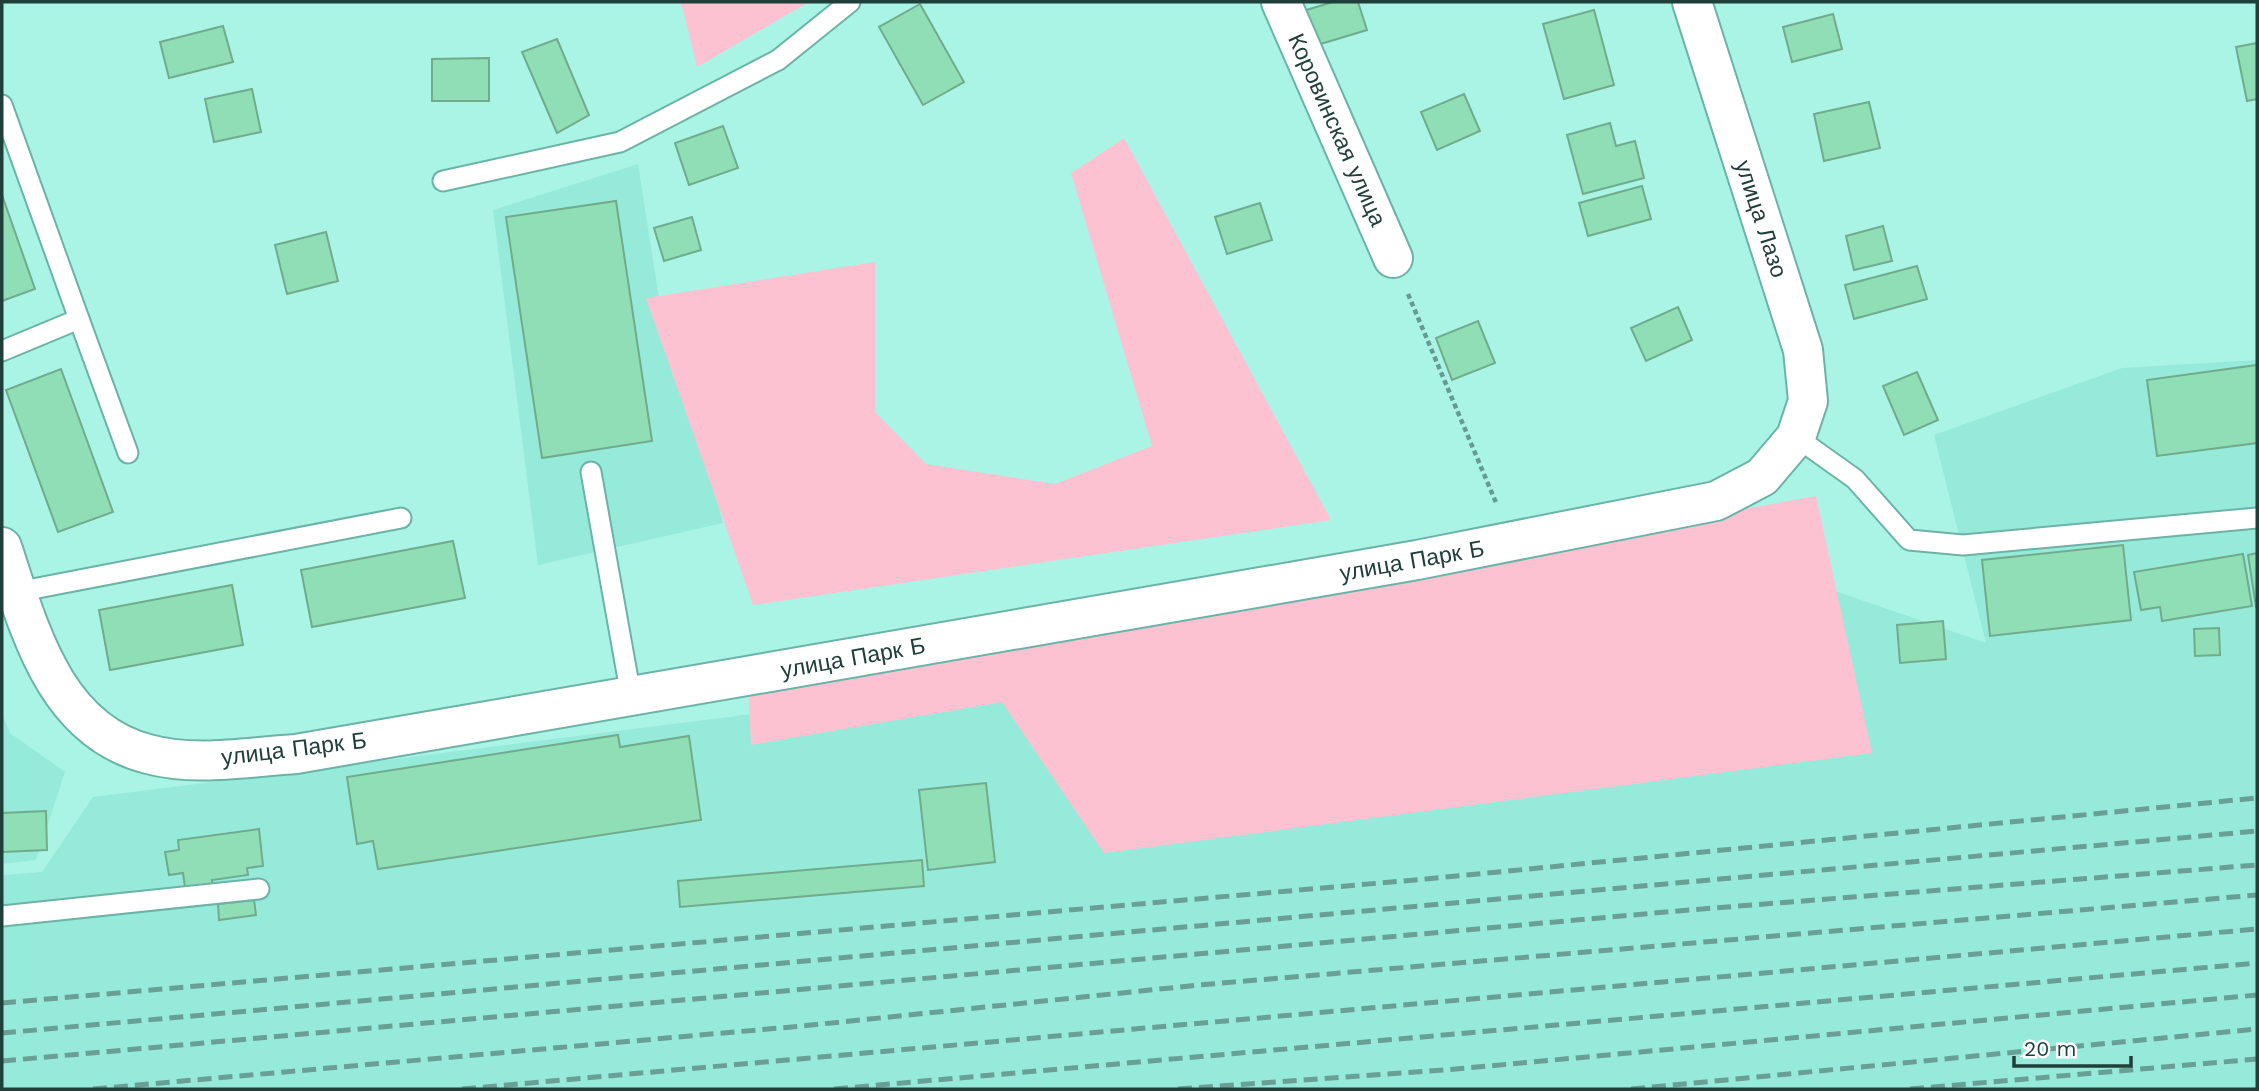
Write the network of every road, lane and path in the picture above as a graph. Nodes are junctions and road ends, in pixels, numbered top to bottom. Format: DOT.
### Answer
graph roads {
  1 [pos="850,2"];
  2 [pos="1281,2"];
  3 [pos="1692,2"];
  4 [pos="2,105"];
  5 [pos="443,181"];
  6 [pos="1393,258"];
  7 [pos="79,319"];
  8 [pos="2,351"];
  9 [pos="1796,438"];
  10 [pos="128,453"];
  11 [pos="592,472"];
  12 [pos="2257,518"];
  13 [pos="401,519"];
  14 [pos="1513,542"];
  15 [pos="2,547"];
  16 [pos="17,593"];
  17 [pos="631,696"];
  18 [pos="259,890"];
  19 [pos="2,916"];
  1 -- 5 [label="lane"];
  2 -- 6 [label="street, Коровинская улица"];
  3 -- 9 [label="street, улица Лазо"];
  4 -- 7 [label="lane"];
  6 -- 14 [label="path"];
  7 -- 8 [label="lane"];
  7 -- 10 [label="lane"];
  9 -- 12 [label="lane"];
  9 -- 14 [label="street, улица Парк Б"];
  11 -- 17 [label="lane"];
  13 -- 16 [label="lane"];
  14 -- 17 [label="street, улица Парк Б"];
  15 -- 16 [label="street, улица Парк Б"];
  16 -- 17 [label="street, улица Парк Б"];
  18 -- 19 [label="lane"];
}
